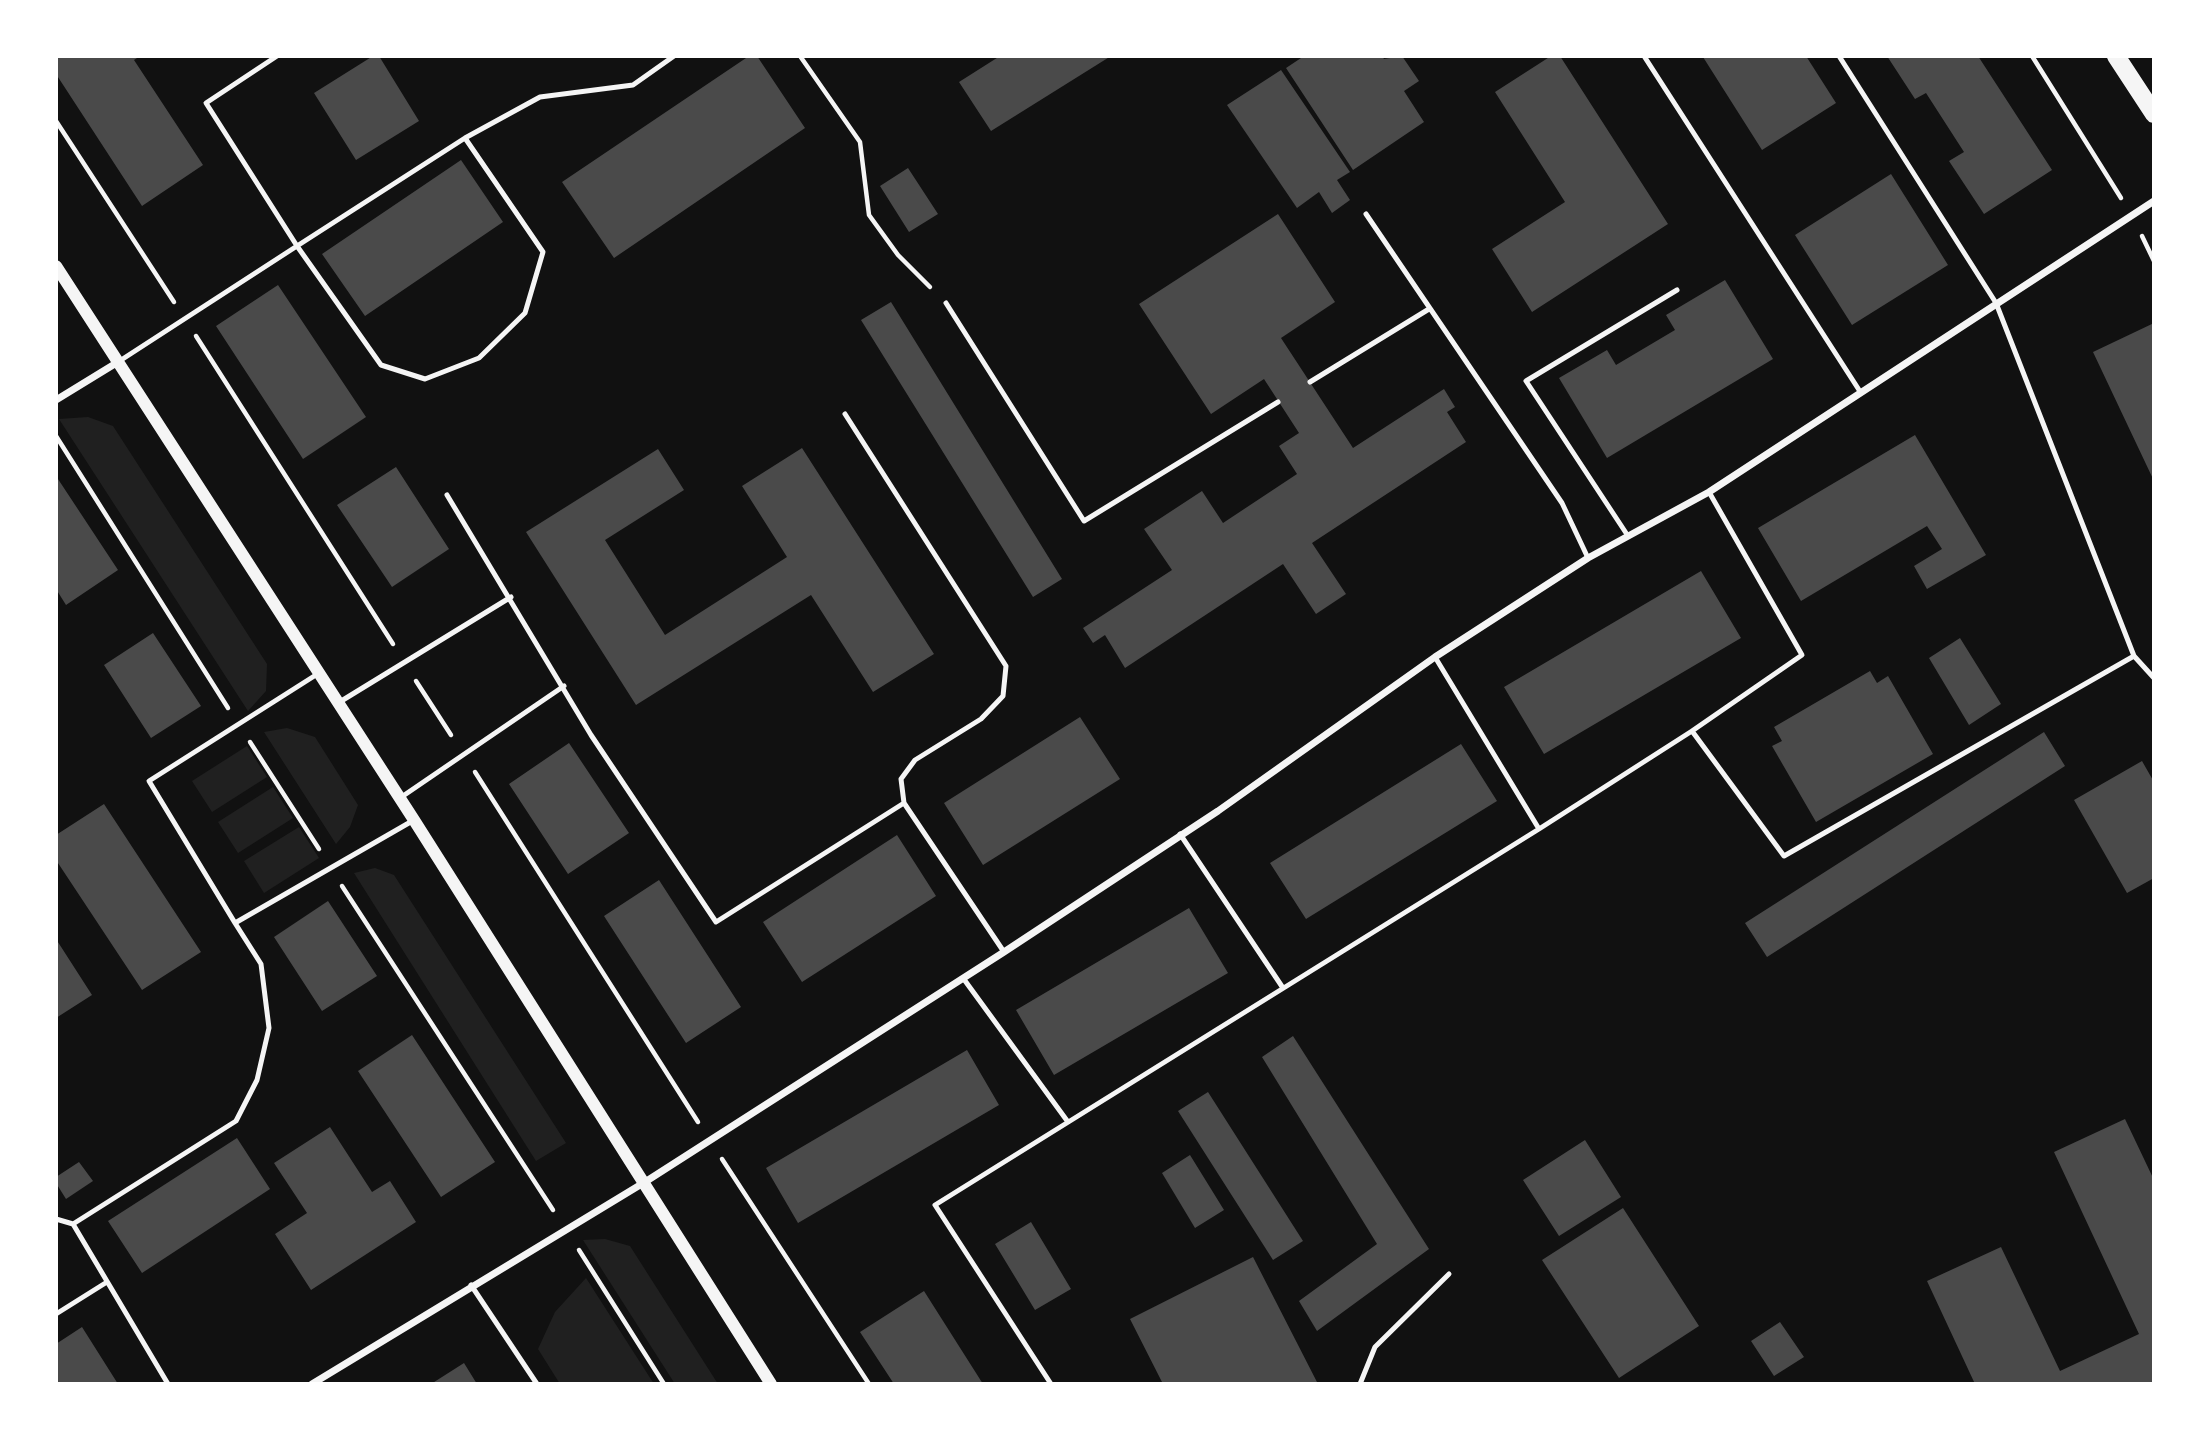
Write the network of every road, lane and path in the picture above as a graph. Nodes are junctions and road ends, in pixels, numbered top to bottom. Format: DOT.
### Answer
graph roads {
  1 [pos="277,56"];
  2 [pos="674,56"];
  3 [pos="800,56"];
  4 [pos="1644,56"];
  5 [pos="1839,56"];
  6 [pos="2032,56"];
  7 [pos="2116,56"];
  8 [pos="2154,114"];
  9 [pos="465,138"];
  10 [pos="2154,201"];
  11 [pos="2131,213"];
  12 [pos="1366,214"];
  13 [pos="297,246"];
  14 [pos="2154,261"];
  15 [pos="56,266"];
  16 [pos="1677,290"];
  17 [pos="946,303"];
  18 [pos="1996,303"];
  19 [pos="1429,309"];
  20 [pos="118,362"];
  21 [pos="1310,382"];
  22 [pos="1861,393"];
  23 [pos="56,400"];
  24 [pos="1278,402"];
  25 [pos="845,414"];
  26 [pos="56,436"];
  27 [pos="1709,492"];
  28 [pos="447,495"];
  29 [pos="1628,536"];
  30 [pos="1588,558"];
  31 [pos="510,597"];
  32 [pos="2134,656"];
  33 [pos="1435,657"];
  34 [pos="319,673"];
  35 [pos="2154,678"];
  36 [pos="564,686"];
  37 [pos="338,703"];
  38 [pos="238,724"];
  39 [pos="1692,731"];
  40 [pos="400,798"];
  41 [pos="904,803"];
  42 [pos="414,820"];
  43 [pos="1539,829"];
  44 [pos="1180,834"];
  45 [pos="331,868"];
  46 [pos="235,923"];
  47 [pos="1004,952"];
  48 [pos="963,978"];
  49 [pos="1283,988"];
  50 [pos="1069,1122"];
  51 [pos="645,1182"];
  52 [pos="56,1219"];
  53 [pos="73,1224"];
  54 [pos="565,1229"];
  55 [pos="1449,1274"];
  56 [pos="107,1282"];
  57 [pos="471,1285"];
  58 [pos="56,1314"];
  59 [pos="169,1384"];
  60 [pos="312,1384"];
  61 [pos="537,1384"];
  62 [pos="664,1384"];
  63 [pos="771,1384"];
  64 [pos="1051,1384"];
  65 [pos="1360,1384"];
  1 -- 13 [label="lane"];
  2 -- 9 [label="lane"];
  3 -- 17 [label="path"];
  4 -- 22 [label="lane"];
  5 -- 18 [label="lane"];
  6 -- 11 [label="path"];
  7 -- 8 [label="main road"];
  9 -- 13 [label="lane"];
  9 -- 13 [label="lane"];
  10 -- 11 [label="street"];
  11 -- 14 [label="path"];
  11 -- 18 [label="street"];
  12 -- 19 [label="lane"];
  13 -- 20 [label="lane"];
  15 -- 20 [label="street"];
  16 -- 29 [label="lane"];
  17 -- 24 [label="lane"];
  18 -- 22 [label="street"];
  18 -- 32 [label="lane"];
  19 -- 21 [label="lane"];
  19 -- 30 [label="lane"];
  20 -- 23 [label="street"];
  20 -- 34 [label="street"];
  22 -- 27 [label="street"];
  25 -- 41 [label="lane"];
  26 -- 38 [label="path"];
  27 -- 29 [label="street"];
  27 -- 39 [label="lane"];
  28 -- 31 [label="lane"];
  29 -- 30 [label="street"];
  30 -- 33 [label="street"];
  31 -- 36 [label="lane"];
  31 -- 37 [label="lane"];
  32 -- 35 [label="lane"];
  32 -- 39 [label="lane"];
  33 -- 43 [label="lane"];
  33 -- 44 [label="street"];
  34 -- 37 [label="street"];
  34 -- 38 [label="lane"];
  36 -- 40 [label="lane"];
  36 -- 41 [label="lane"];
  37 -- 40 [label="street"];
  38 -- 45 [label="path"];
  38 -- 46 [label="lane"];
  39 -- 43 [label="lane"];
  40 -- 42 [label="street"];
  41 -- 47 [label="lane"];
  42 -- 45 [label="lane"];
  42 -- 51 [label="street"];
  43 -- 49 [label="lane"];
  44 -- 47 [label="street"];
  44 -- 49 [label="lane"];
  45 -- 46 [label="lane"];
  45 -- 54 [label="path"];
  46 -- 53 [label="lane"];
  47 -- 48 [label="street"];
  48 -- 50 [label="lane"];
  48 -- 51 [label="street"];
  49 -- 50 [label="lane"];
  50 -- 64 [label="lane"];
  51 -- 54 [label="street"];
  51 -- 63 [label="street"];
  52 -- 53 [label="lane"];
  53 -- 56 [label="lane"];
  54 -- 57 [label="street"];
  54 -- 62 [label="path"];
  55 -- 65 [label="lane"];
  56 -- 58 [label="lane"];
  56 -- 59 [label="lane"];
  57 -- 60 [label="street"];
  57 -- 61 [label="lane"];
}
